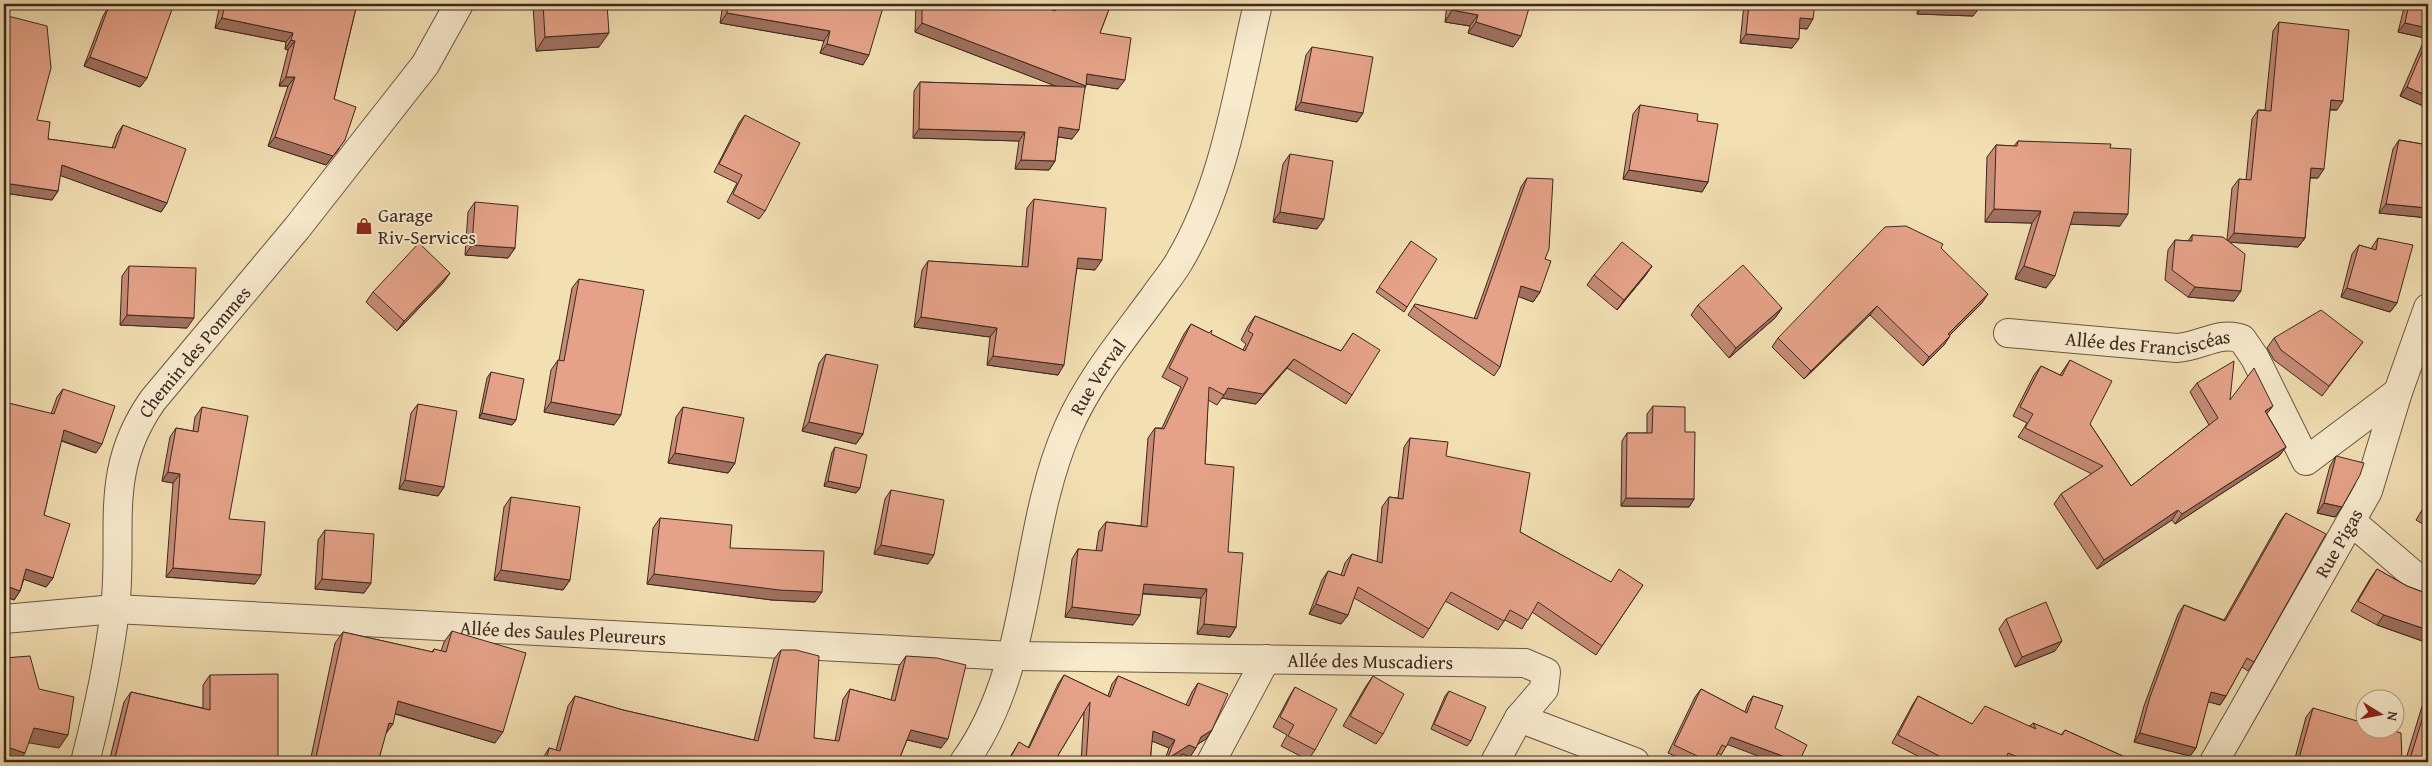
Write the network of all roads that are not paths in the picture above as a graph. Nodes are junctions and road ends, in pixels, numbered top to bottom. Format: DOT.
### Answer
graph roads {
  1 [pos="459,4"];
  2 [pos="1258,4"];
  3 [pos="2428,308"];
  4 [pos="2008,333"];
  5 [pos="2398,392"];
  6 [pos="2352,522"];
  7 [pos="2428,587"];
  8 [pos="115,608"];
  9 [pos="4,619"];
  10 [pos="1012,656"];
  11 [pos="1266,659"];
  12 [pos="1518,718"];
  13 [pos="85,762"];
  14 [pos="964,762"];
  15 [pos="1211,762"];
  16 [pos="1495,762"];
  17 [pos="1635,762"];
  18 [pos="2214,762"];
  1 -- 8 [label="street, Chemin des Pommes"];
  2 -- 10 [label="street, Rue Verval"];
  3 -- 5 [label="street, Rue Pigas"];
  4 -- 5 [label="street, Allée des Franciscéas"];
  5 -- 6 [label="street, Rue Pigas"];
  6 -- 7 [label="street"];
  6 -- 18 [label="street, Rue Pigas"];
  8 -- 9 [label="street, Allée des Saules Pleureurs"];
  8 -- 10 [label="street, Allée des Saules Pleureurs"];
  8 -- 13 [label="street, Chemin des Pommes"];
  10 -- 11 [label="street, Allée des Muscadiers"];
  10 -- 14 [label="street, Rue Verval"];
  11 -- 12 [label="street, Allée des Muscadiers"];
  11 -- 15 [label="street"];
  12 -- 16 [label="street"];
  12 -- 17 [label="street"];
}
